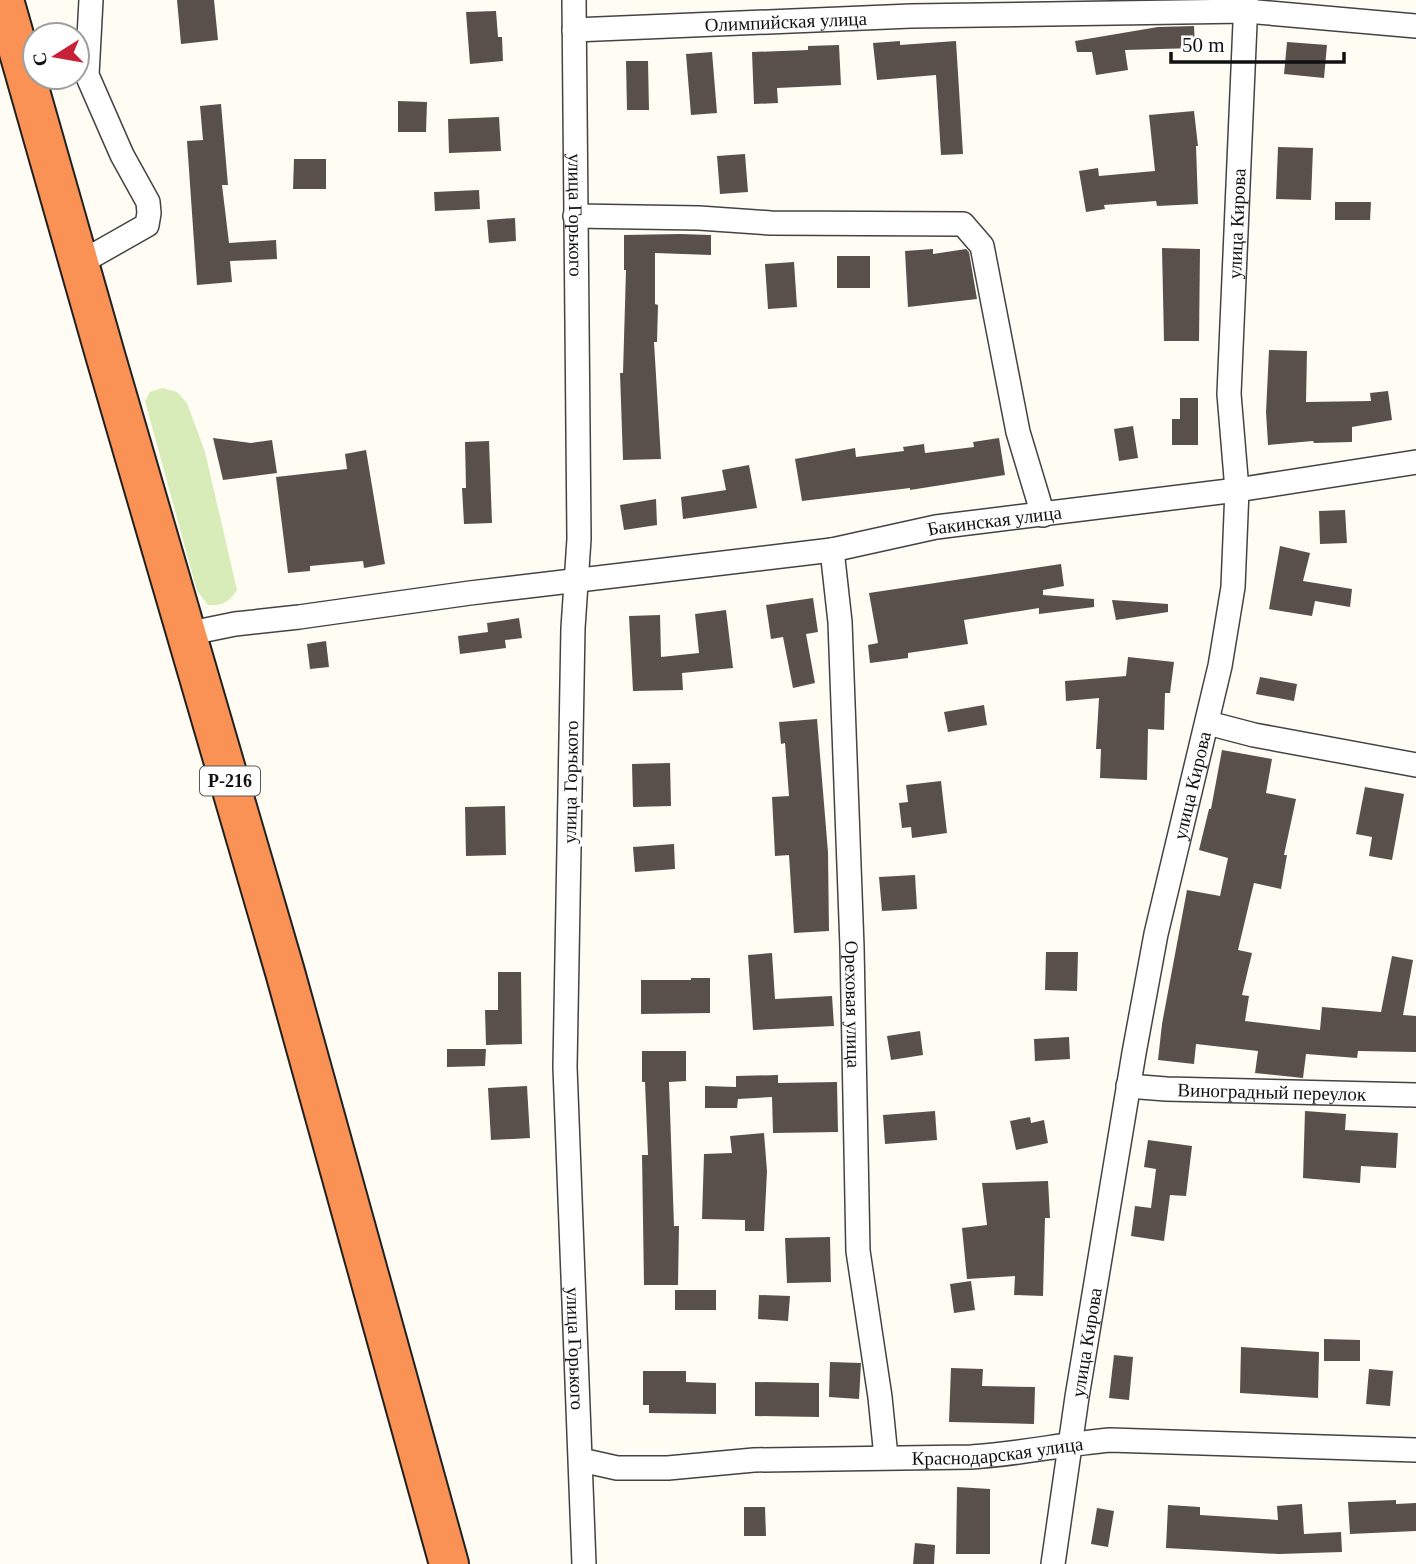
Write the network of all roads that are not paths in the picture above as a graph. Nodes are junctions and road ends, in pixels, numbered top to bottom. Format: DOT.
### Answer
graph roads {
  1 [pos="4,0"];
  2 [pos="91,0"];
  3 [pos="574,0"];
  4 [pos="1246,6"];
  5 [pos="1416,26"];
  6 [pos="574,30"];
  7 [pos="575,216"];
  8 [pos="80,262"];
  9 [pos="1416,462"];
  10 [pos="1237,490"];
  11 [pos="1043,515"];
  12 [pos="832,550"];
  13 [pos="575,581"];
  14 [pos="186,634"];
  15 [pos="1208,723"];
  16 [pos="1416,765"];
  17 [pos="1128,1086"];
  18 [pos="1416,1095"];
  19 [pos="1070,1443"];
  20 [pos="1416,1450"];
  21 [pos="886,1457"];
  22 [pos="581,1460"];
  23 [pos="449,1564"];
  24 [pos="584,1564"];
  25 [pos="1053,1564"];
  1 -- 8 [label="highway, Р-216"];
  2 -- 8 [label="street"];
  3 -- 6 [label="street, улица Горького"];
  4 -- 5 [label="street, Олимпийская улица"];
  4 -- 6 [label="street, Олимпийская улица"];
  4 -- 10 [label="street, улица Кирова"];
  6 -- 7 [label="street, улица Горького"];
  7 -- 11 [label="street"];
  7 -- 13 [label="street, улица Горького"];
  8 -- 14 [label="highway, Р-216"];
  9 -- 10 [label="street, Бакинская улица"];
  10 -- 11 [label="street, Бакинская улица"];
  10 -- 15 [label="street, улица Кирова"];
  11 -- 12 [label="street, Бакинская улица"];
  12 -- 13 [label="street, Бакинская улица"];
  12 -- 21 [label="street, Ореховая улица"];
  13 -- 14 [label="street, Бакинская улица"];
  13 -- 22 [label="street, улица Горького"];
  14 -- 23 [label="highway, Р-216"];
  15 -- 16 [label="street"];
  15 -- 17 [label="street, улица Кирова"];
  17 -- 18 [label="street, Виноградный переулок"];
  17 -- 19 [label="street, улица Кирова"];
  19 -- 20 [label="street, Краснодарская улица"];
  19 -- 21 [label="street, Краснодарская улица"];
  19 -- 25 [label="street, улица Кирова"];
  21 -- 22 [label="street, Краснодарская улица"];
  22 -- 24 [label="street, улица Горького"];
}
